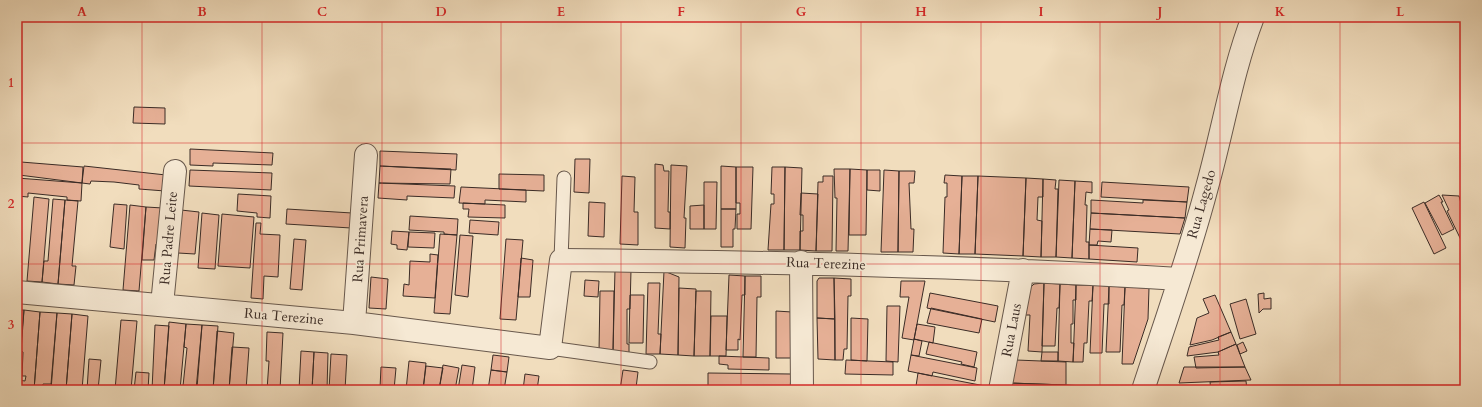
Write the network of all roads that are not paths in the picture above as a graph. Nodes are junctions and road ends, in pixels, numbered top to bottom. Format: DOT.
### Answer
graph roads {
  1 [pos="1253,17"];
  2 [pos="366,154"];
  3 [pos="175,171"];
  4 [pos="564,178"];
  5 [pos="561,260"];
  6 [pos="801,262"];
  7 [pos="1022,270"];
  8 [pos="1179,279"];
  9 [pos="17,292"];
  10 [pos="162,305"];
  11 [pos="354,323"];
  12 [pos="550,348"];
  13 [pos="650,362"];
  14 [pos="802,390"];
  15 [pos="1000,390"];
  16 [pos="1143,390"];
  1 -- 8 [label="street, Rua Lagedo"];
  2 -- 11 [label="street, Rua Primavera"];
  3 -- 10 [label="street, Rua Padre Leite"];
  4 -- 5 [label="lane"];
  5 -- 6 [label="street, Rua Terezine"];
  5 -- 12 [label="street"];
  6 -- 7 [label="street, Rua Terezine"];
  6 -- 14 [label="street"];
  7 -- 8 [label="street, Rua Terezine"];
  7 -- 15 [label="street, Rua Laus"];
  8 -- 16 [label="street, Rua Lagedo"];
  9 -- 10 [label="street, Rua Terezine"];
  10 -- 11 [label="street, Rua Terezine"];
  11 -- 12 [label="street, Rua Terezine"];
  12 -- 13 [label="lane, Rua Terezine"];
}
